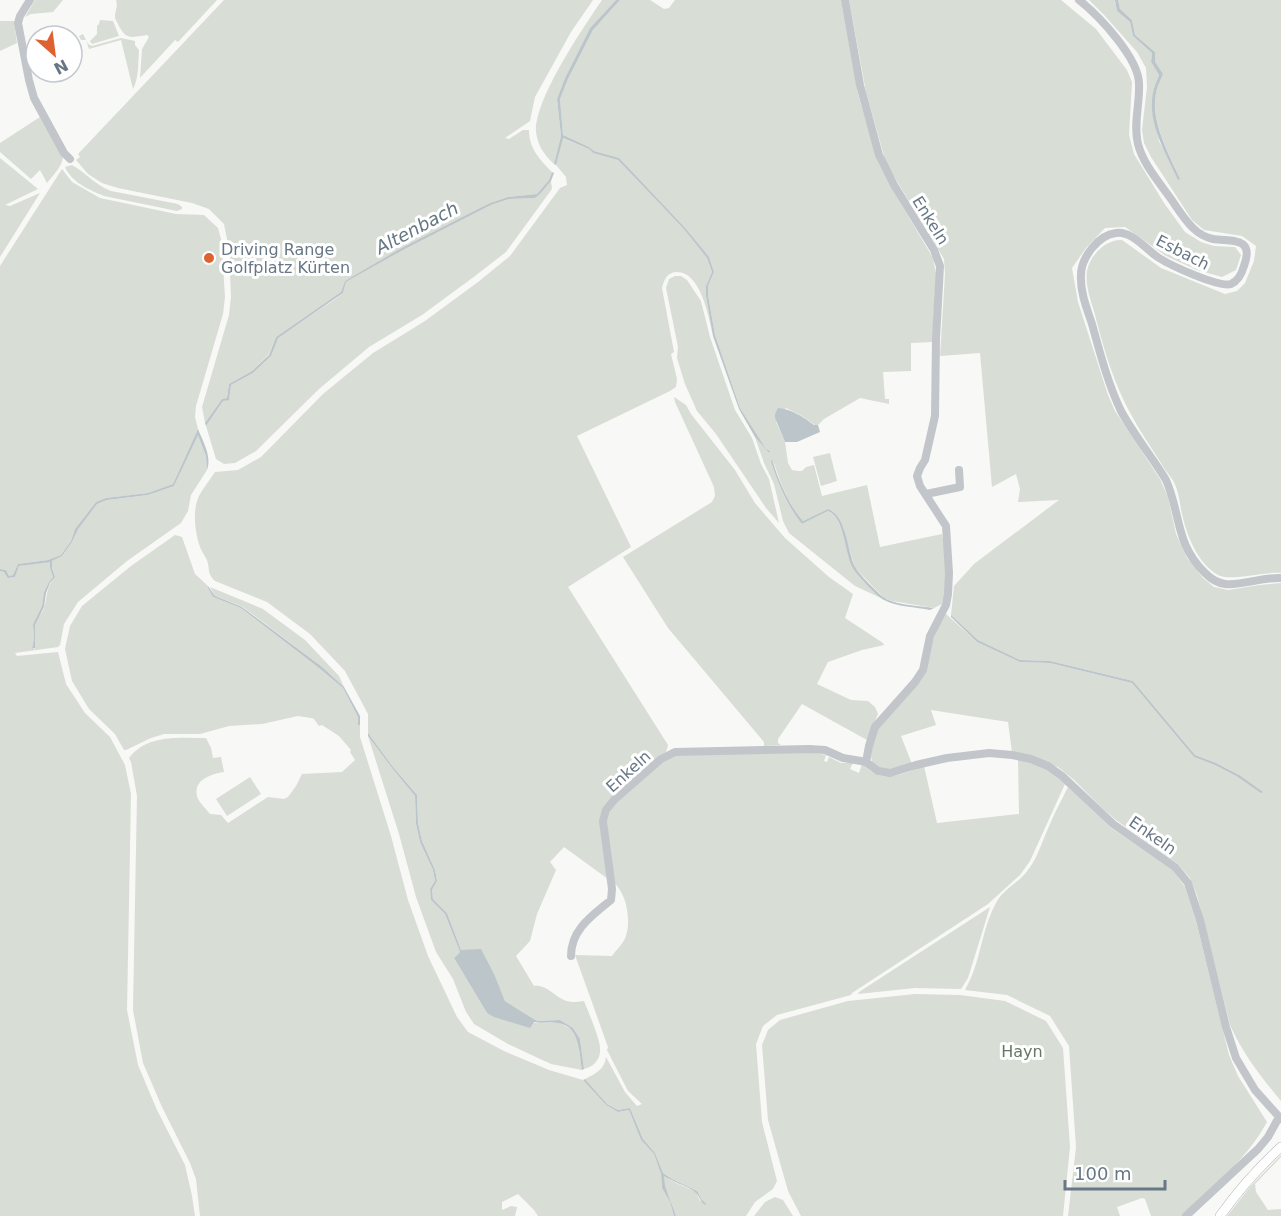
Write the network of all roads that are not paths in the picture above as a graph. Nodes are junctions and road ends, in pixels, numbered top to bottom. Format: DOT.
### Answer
graph roads {
  1 [pos="30,0"];
  2 [pos="845,0"];
  3 [pos="1079,0"];
  4 [pos="70,159"];
  5 [pos="959,470"];
  6 [pos="926,494"];
  7 [pos="1281,578"];
  8 [pos="866,762"];
  9 [pos="571,956"];
  10 [pos="1280,1118"];
  11 [pos="1281,1147"];
  12 [pos="1186,1216"];
  13 [pos="1220,1216"];
  1 -- 4 [label="street"];
  2 -- 6 [label="street, Enkeln"];
  3 -- 7 [label="street, Esbach"];
  5 -- 6 [label="street"];
  6 -- 8 [label="street, Enkeln"];
  8 -- 9 [label="street, Enkeln"];
  8 -- 10 [label="street, Enkeln"];
  10 -- 12 [label="street"];
  11 -- 13 [label="main road"];
}
